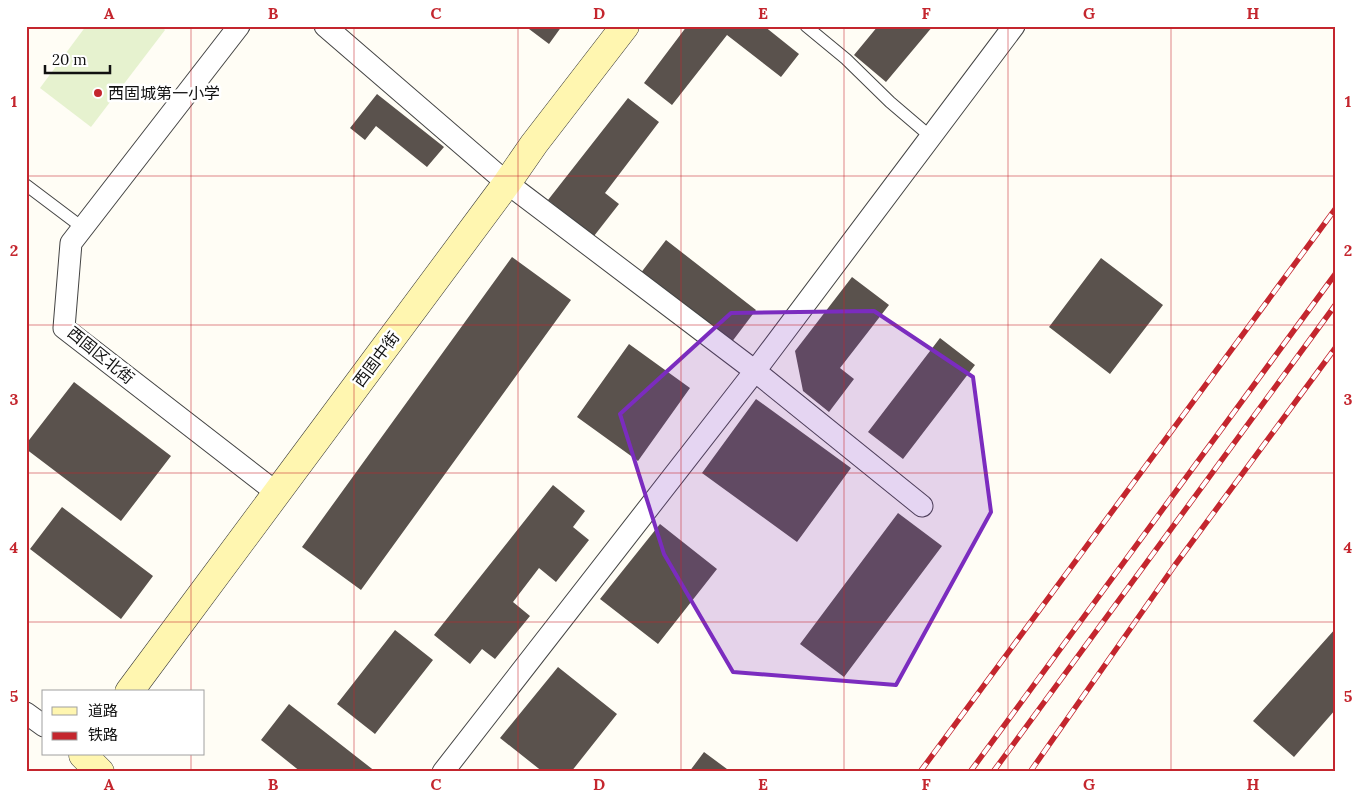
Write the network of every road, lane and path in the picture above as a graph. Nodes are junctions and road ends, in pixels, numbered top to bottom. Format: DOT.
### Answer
graph roads {
  1 [pos="239,26"];
  2 [pos="325,26"];
  3 [pos="625,26"];
  4 [pos="806,26"];
  5 [pos="1014,26"];
  6 [pos="931,137"];
  7 [pos="507,183"];
  8 [pos="26,185"];
  9 [pos="83,228"];
  10 [pos="755,371"];
  11 [pos="277,493"];
  12 [pos="922,506"];
  13 [pos="130,690"];
  14 [pos="26,713"];
  15 [pos="42,725"];
  16 [pos="82,756"];
  17 [pos="85,756"];
  18 [pos="70,772"];
  19 [pos="100,772"];
  20 [pos="443,772"];
  1 -- 9 [label="street, 西固区北街"];
  2 -- 7 [label="street"];
  3 -- 7 [label="street, 西固中街"];
  4 -- 6 [label="lane"];
  5 -- 6 [label="street"];
  6 -- 10 [label="street"];
  7 -- 10 [label="street"];
  7 -- 11 [label="street, 西固中街"];
  8 -- 9 [label="lane"];
  9 -- 11 [label="street, 西固区北街"];
  10 -- 12 [label="street"];
  10 -- 20 [label="street"];
  11 -- 13 [label="street, 西固中街"];
  14 -- 15 [label="street"];
  16 -- 18 [label="street"];
  17 -- 19 [label="street"];
}
